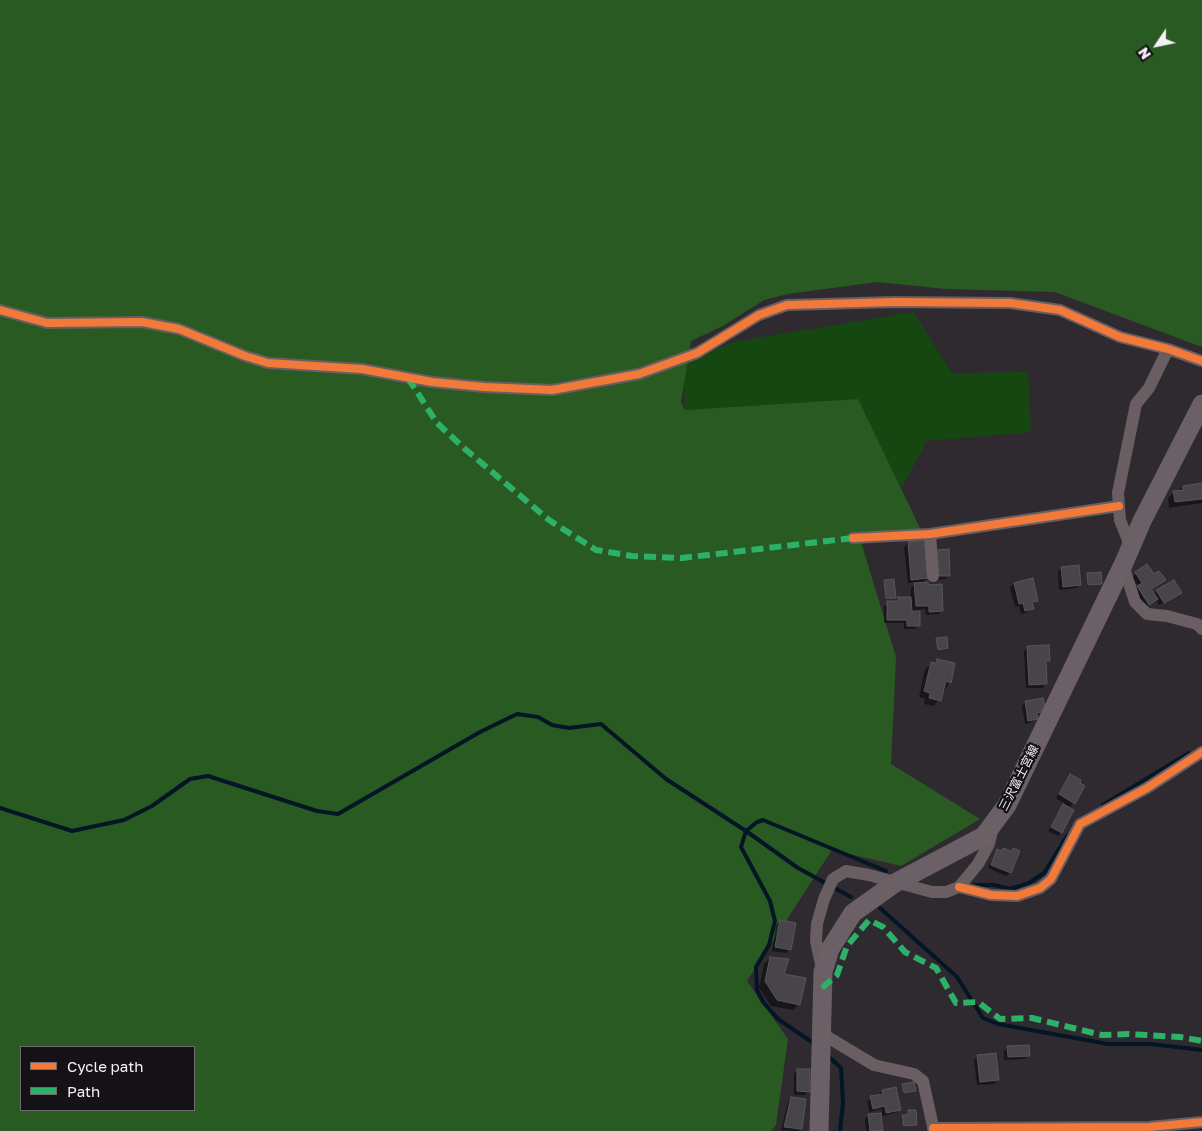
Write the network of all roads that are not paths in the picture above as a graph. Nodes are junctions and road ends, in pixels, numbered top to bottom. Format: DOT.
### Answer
graph roads {
  1 [pos="0,310"];
  2 [pos="1168,349"];
  3 [pos="1202,361"];
  4 [pos="1202,404"];
  5 [pos="1119,506"];
  6 [pos="930,534"];
  7 [pos="853,538"];
  8 [pos="1131,548"];
  9 [pos="1123,565"];
  10 [pos="933,576"];
  11 [pos="1202,628"];
  12 [pos="1202,752"];
  13 [pos="994,825"];
  14 [pos="895,883"];
  15 [pos="959,887"];
  16 [pos="823,972"];
  17 [pos="821,1043"];
  18 [pos="1202,1122"];
  19 [pos="933,1130"];
  20 [pos="819,1131"];
  1 -- 2 [label="street"];
  2 -- 3 [label="street"];
  2 -- 5 [label="street"];
  4 -- 8 [label="main road, 三沢富士宮線"];
  5 -- 6 [label="street"];
  5 -- 8 [label="street"];
  6 -- 7 [label="street"];
  6 -- 10 [label="street"];
  8 -- 9 [label="main road, 三沢富士宮線"];
  9 -- 11 [label="street"];
  9 -- 13 [label="main road, 三沢富士宮線"];
  12 -- 15 [label="street"];
  13 -- 14 [label="main road, 三沢富士宮線"];
  13 -- 15 [label="street"];
  14 -- 15 [label="street"];
  14 -- 16 [label="main road, 三沢富士宮線"];
  14 -- 16 [label="street"];
  16 -- 17 [label="main road, 三沢富士宮線"];
  17 -- 19 [label="street"];
  17 -- 20 [label="main road, 三沢富士宮線"];
  18 -- 19 [label="street"];
}
